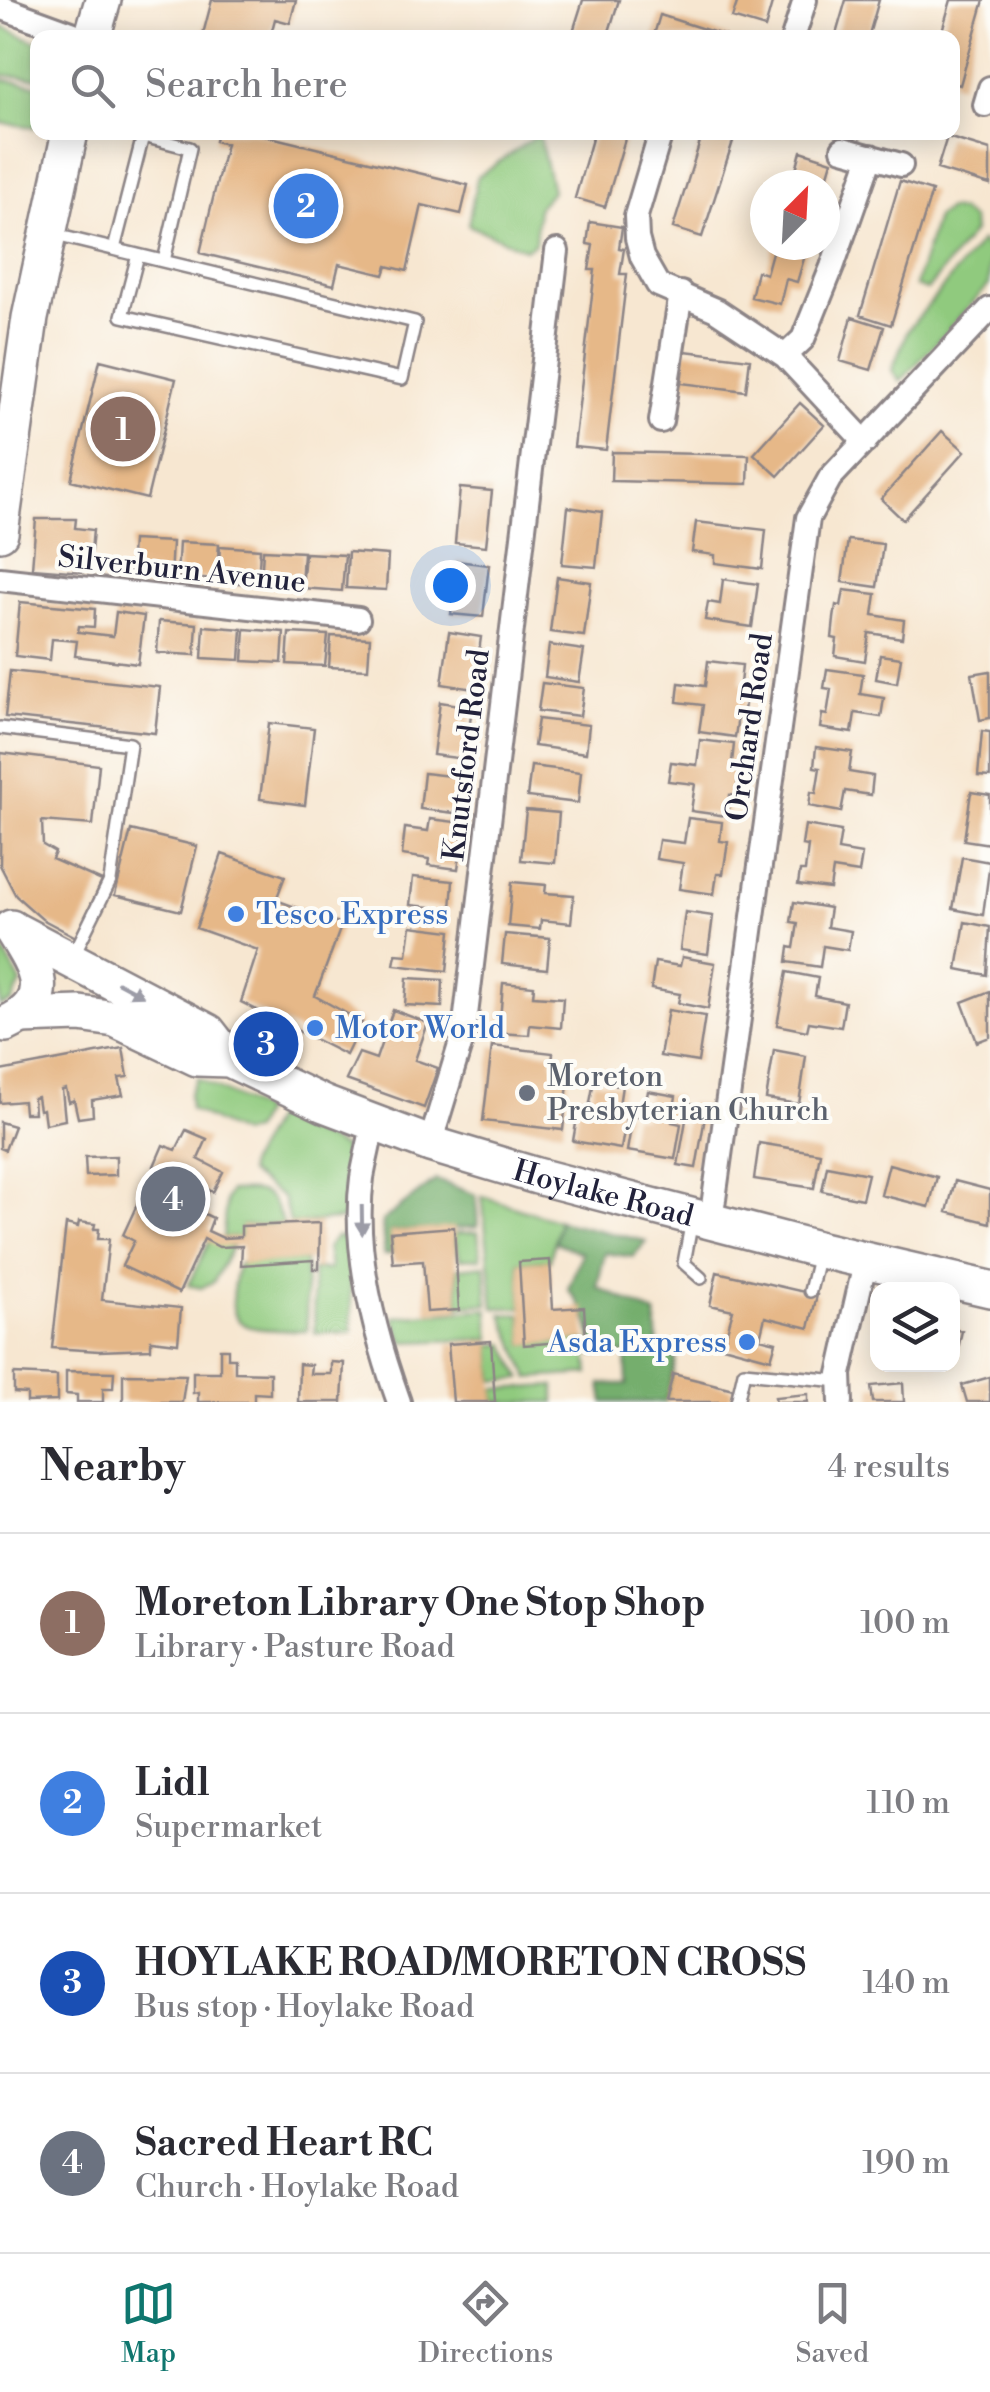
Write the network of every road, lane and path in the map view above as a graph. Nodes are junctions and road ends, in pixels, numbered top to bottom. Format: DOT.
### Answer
graph roads {
  1 [pos="103,0"];
  2 [pos="804,0"];
  3 [pos="0,7"];
  4 [pos="66,30"];
  5 [pos="92,30"];
  6 [pos="795,30"];
  7 [pos="68,140"];
  8 [pos="142,140"];
  9 [pos="159,140"];
  10 [pos="659,140"];
  11 [pos="843,148"];
  12 [pos="871,156"];
  13 [pos="900,165"];
  14 [pos="47,233"];
  15 [pos="114,250"];
  16 [pos="557,251"];
  17 [pos="138,255"];
  18 [pos="164,261"];
  19 [pos="680,292"];
  20 [pos="987,318"];
  21 [pos="785,356"];
  22 [pos="660,421"];
  23 [pos="865,442"];
  24 [pos="2,491"];
  25 [pos="0,532"];
  26 [pos="0,579"];
  27 [pos="358,619"];
  28 [pos="0,728"];
  29 [pos="6,920"];
  30 [pos="72,959"];
  31 [pos="11,1021"];
  32 [pos="229,1059"];
  33 [pos="373,1124"];
  34 [pos="430,1144"];
  35 [pos="702,1218"];
  36 [pos="820,1250"];
  37 [pos="866,1260"];
  38 [pos="702,1278"];
  39 [pos="990,1289"];
  40 [pos="810,1291"];
  41 [pos="841,1392"];
  42 [pos="399,1402"];
  43 [pos="737,1402"];
  1 -- 5 [label="main road"];
  2 -- 6 [label="street"];
  3 -- 4 [label="street"];
  7 -- 14 [label="main road"];
  8 -- 15 [label="lane"];
  9 -- 18 [label="lane"];
  10 -- 19 [label="street"];
  11 -- 12 [label="street"];
  12 -- 13 [label="street"];
  12 -- 21 [label="street"];
  14 -- 15 [label="lane"];
  14 -- 24 [label="main road"];
  15 -- 17 [label="lane"];
  16 -- 34 [label="street, Knutsford Road"];
  17 -- 18 [label="lane"];
  17 -- 18 [label="lane"];
  19 -- 21 [label="street"];
  19 -- 22 [label="street"];
  20 -- 23 [label="street, Orchard Road"];
  21 -- 23 [label="street"];
  23 -- 35 [label="street, Orchard Road"];
  24 -- 25 [label="main road"];
  26 -- 27 [label="street, Silverburn Avenue"];
  28 -- 30 [label="lane"];
  29 -- 30 [label="main road, Hoylake Road"];
  29 -- 31 [label="main road"];
  30 -- 32 [label="main road, Hoylake Road, one-way"];
  31 -- 32 [label="main road, Hoylake Road"];
  32 -- 33 [label="main road, Hoylake Road"];
  33 -- 34 [label="main road, Hoylake Road"];
  33 -- 42 [label="street, one-way"];
  34 -- 35 [label="main road, Hoylake Road"];
  35 -- 36 [label="main road, Hoylake Road"];
  35 -- 38 [label="lane"];
  36 -- 37 [label="main road, Hoylake Road"];
  36 -- 40 [label="lane"];
  37 -- 39 [label="main road, Hoylake Road"];
  37 -- 41 [label="street"];
  41 -- 43 [label="lane"];
}
